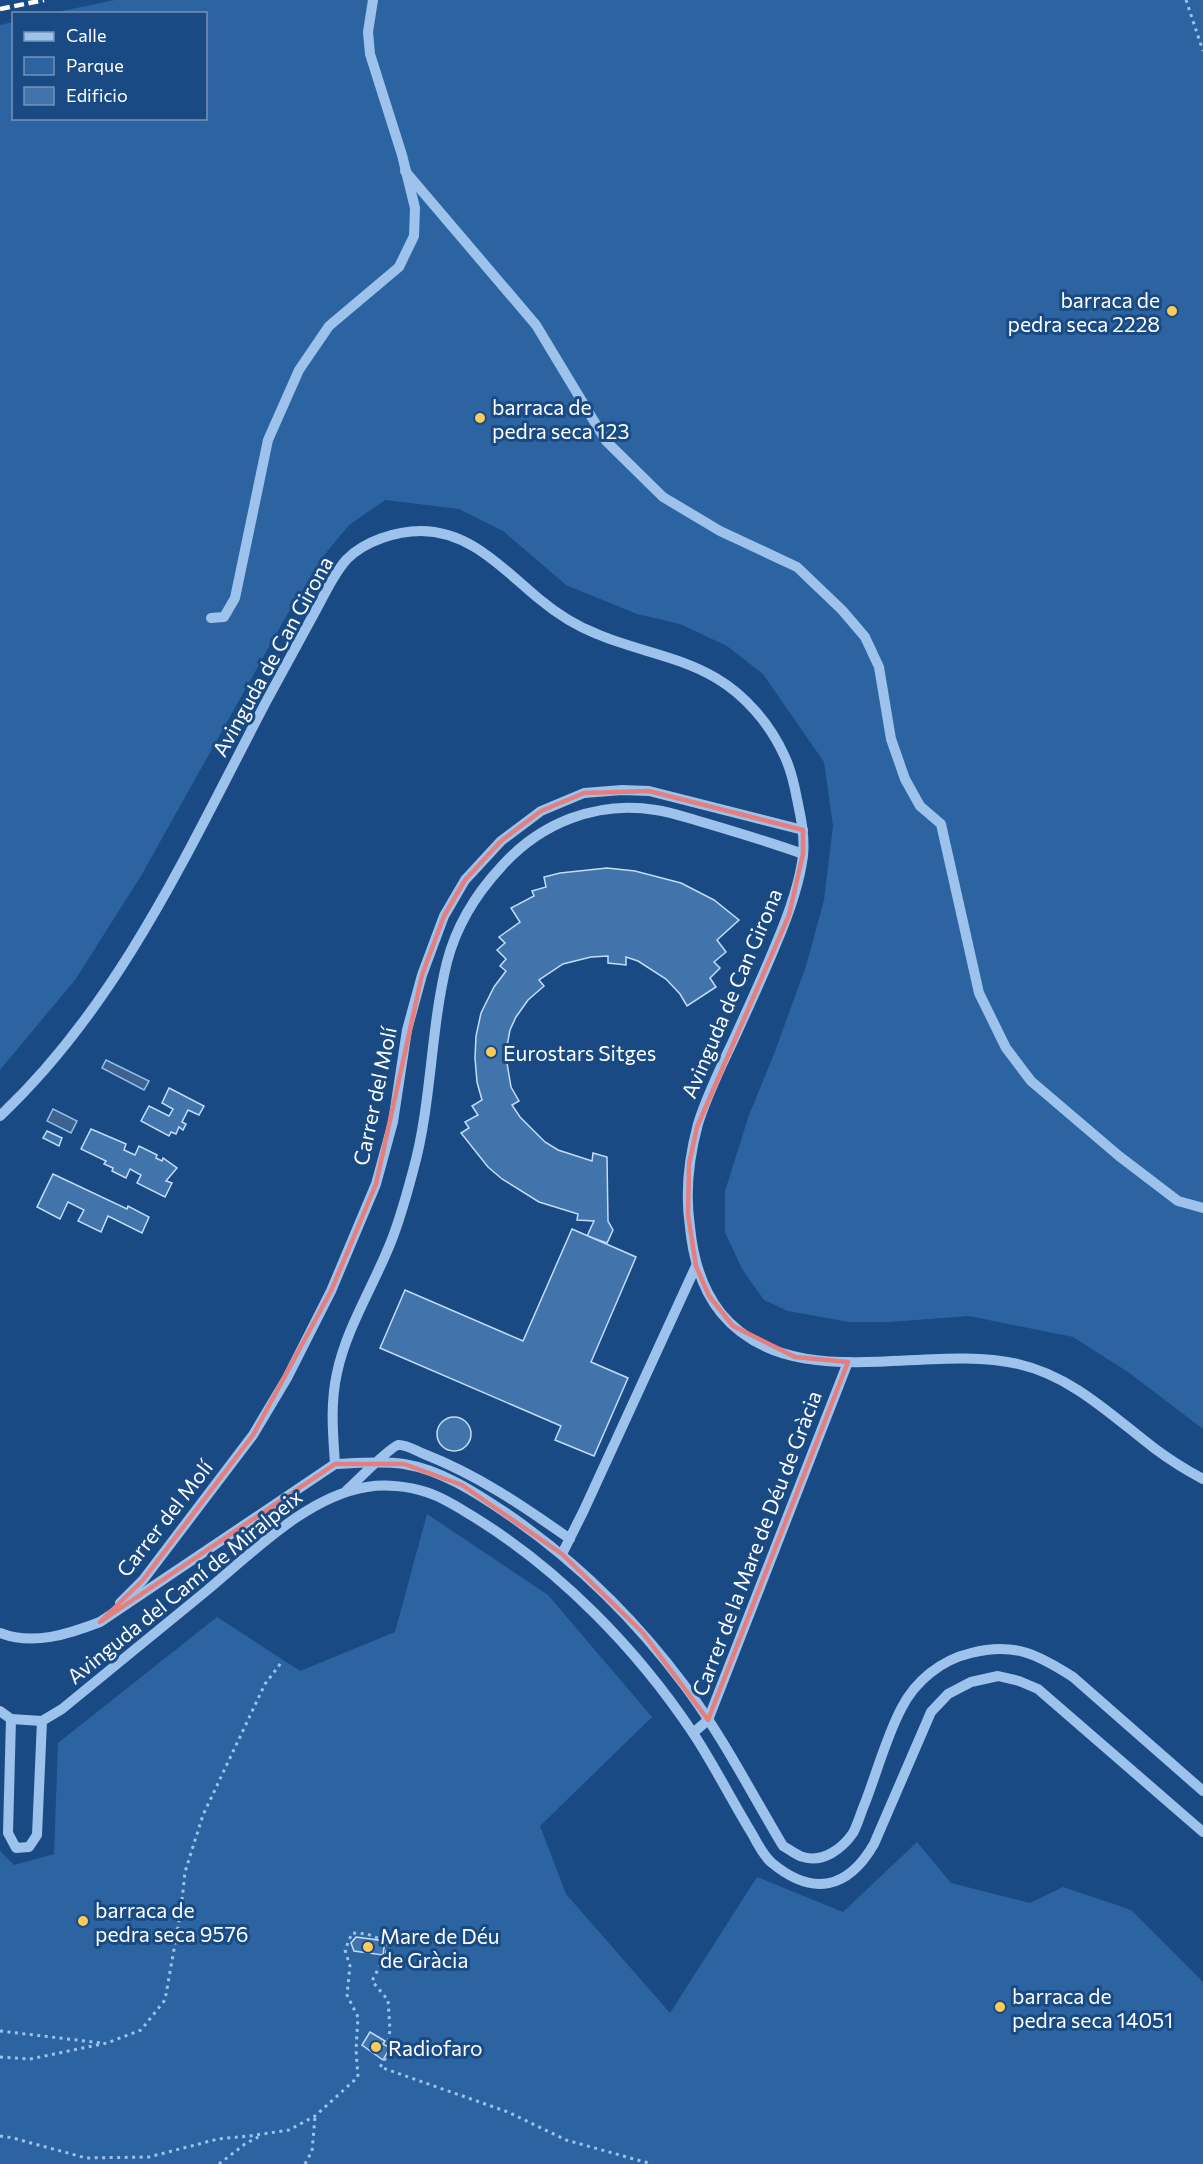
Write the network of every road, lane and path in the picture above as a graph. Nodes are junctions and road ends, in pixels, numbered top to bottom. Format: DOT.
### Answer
graph roads {
  1 [pos="373,0"];
  2 [pos="1186,0"];
  3 [pos="1203,51"];
  4 [pos="405,171"];
  5 [pos="211,618"];
  6 [pos="803,830"];
  7 [pos="803,854"];
  8 [pos="0,1116"];
  9 [pos="1203,1208"];
  10 [pos="696,1266"];
  11 [pos="848,1362"];
  12 [pos="378,1462"];
  13 [pos="335,1464"];
  14 [pos="1203,1479"];
  15 [pos="346,1491"];
  16 [pos="570,1539"];
  17 [pos="562,1554"];
  18 [pos="100,1622"];
  19 [pos="0,1633"];
  20 [pos="280,1663"];
  21 [pos="0,1711"];
  22 [pos="11,1719"];
  23 [pos="708,1720"];
  24 [pos="42,1721"];
  25 [pos="693,1734"];
  26 [pos="1203,1791"];
  27 [pos="1203,1832"];
  28 [pos="0,2031"];
  29 [pos="107,2043"];
  30 [pos="0,2057"];
  31 [pos="315,2116"];
  32 [pos="261,2135"];
  33 [pos="0,2136"];
  34 [pos="219,2164"];
  35 [pos="305,2164"];
  36 [pos="652,2164"];
  1 -- 4 [label="street"];
  2 -- 3 [label="path"];
  4 -- 5 [label="street"];
  4 -- 9 [label="street"];
  6 -- 7 [label="street, Avinguda de Can Girona"];
  6 -- 8 [label="street, Avinguda de Can Girona"];
  6 -- 18 [label="street, Carrer del Molí"];
  7 -- 10 [label="street, Avinguda de Can Girona"];
  7 -- 13 [label="street"];
  10 -- 11 [label="street, Avinguda de Can Girona"];
  10 -- 16 [label="street"];
  11 -- 14 [label="street, Avinguda de Can Girona"];
  11 -- 23 [label="street, Carrer de la Mare de Déu de Gràcia"];
  12 -- 13 [label="street"];
  12 -- 15 [label="street"];
  12 -- 16 [label="street"];
  12 -- 17 [label="street"];
  13 -- 18 [label="street, Avinguda del Camí de Miralpeix"];
  15 -- 24 [label="street, Avinguda del Camí de Miralpeix"];
  15 -- 25 [label="street, Avinguda del Camí de Miralpeix"];
  16 -- 17 [label="street"];
  17 -- 23 [label="street"];
  18 -- 19 [label="street, Avinguda del Camí de Miralpeix"];
  20 -- 29 [label="path"];
  21 -- 22 [label="street"];
  22 -- 24 [label="street"];
  22 -- 24 [label="street"];
  23 -- 25 [label="street, Carrer de la Mare de Déu de Gràcia"];
  23 -- 26 [label="street"];
  25 -- 27 [label="street, Avinguda del Camí de Miralpeix"];
  28 -- 29 [label="path"];
  29 -- 30 [label="path"];
  31 -- 32 [label="path"];
  31 -- 35 [label="path"];
  31 -- 36 [label="path"];
  32 -- 33 [label="path"];
  32 -- 34 [label="path"];
}
